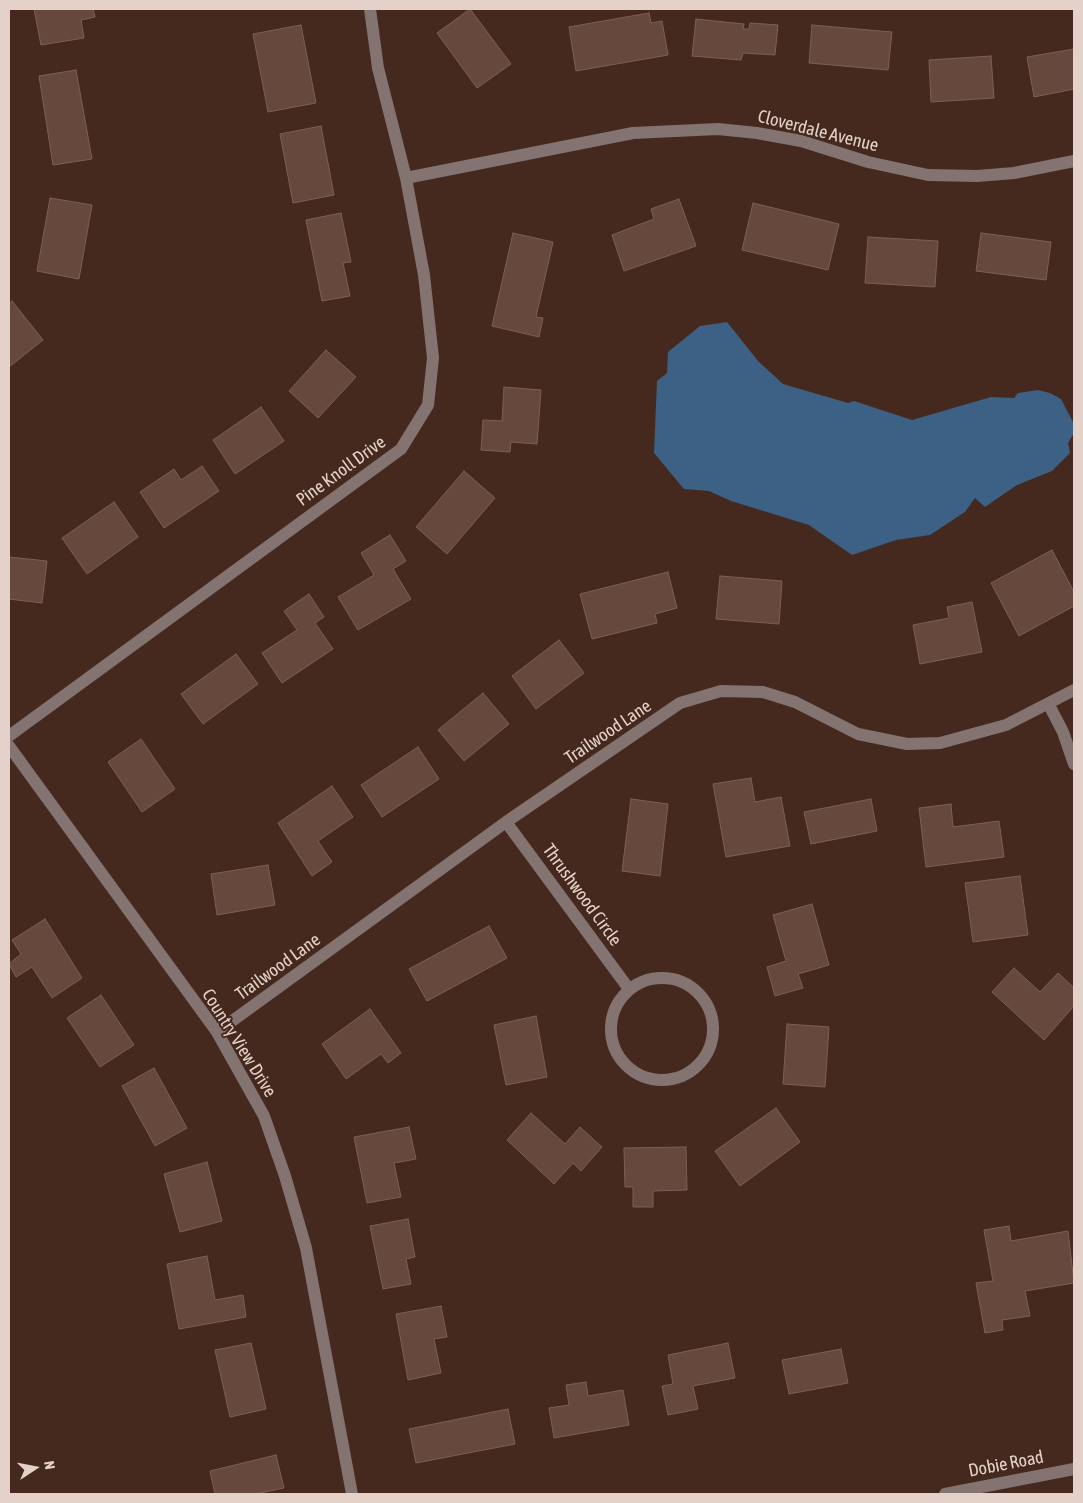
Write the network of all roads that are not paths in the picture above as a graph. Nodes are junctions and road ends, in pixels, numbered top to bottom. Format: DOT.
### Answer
graph roads {
  1 [pos="370,9"];
  2 [pos="1074,161"];
  3 [pos="406,178"];
  4 [pos="1074,690"];
  5 [pos="1049,704"];
  6 [pos="9,736"];
  7 [pos="9,746"];
  8 [pos="1074,764"];
  9 [pos="506,822"];
  10 [pos="629,989"];
  11 [pos="217,1032"];
  12 [pos="1074,1469"];
  13 [pos="352,1494"];
  14 [pos="945,1494"];
  1 -- 3 [label="street, Pine Knoll Drive"];
  2 -- 3 [label="street, Cloverdale Avenue"];
  3 -- 6 [label="street, Pine Knoll Drive"];
  4 -- 5 [label="street, Trailwood Lane"];
  5 -- 8 [label="street"];
  5 -- 9 [label="street, Trailwood Lane"];
  7 -- 11 [label="street, Country View Drive"];
  9 -- 10 [label="street, Thrushwood Circle"];
  9 -- 11 [label="street, Trailwood Lane"];
  10 -- 10 [label="street"];
  11 -- 13 [label="street, Country View Drive"];
  12 -- 14 [label="street, Dobie Road"];
}
